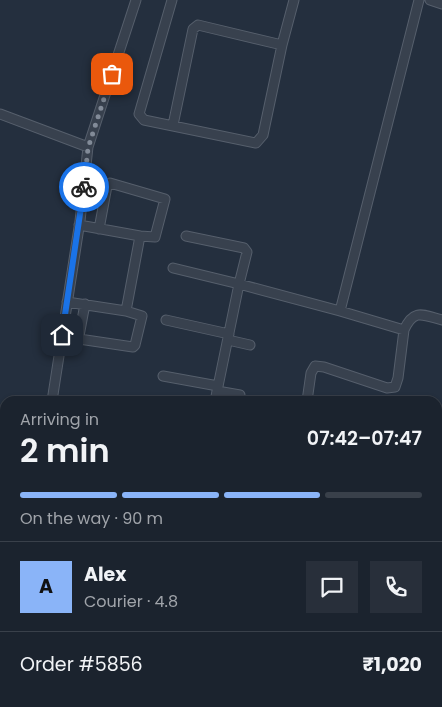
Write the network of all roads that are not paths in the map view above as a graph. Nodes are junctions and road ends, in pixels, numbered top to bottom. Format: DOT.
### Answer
graph roads {
  1 [pos="136,0"];
  2 [pos="172,0"];
  3 [pos="294,0"];
  4 [pos="419,0"];
  5 [pos="430,0"];
  6 [pos="442,4"];
  7 [pos="282,45"];
  8 [pos="0,114"];
  9 [pos="173,125"];
  10 [pos="88,148"];
  11 [pos="79,226"];
  12 [pos="99,229"];
  13 [pos="140,236"];
  14 [pos="186,236"];
  15 [pos="173,268"];
  16 [pos="238,284"];
  17 [pos="67,302"];
  18 [pos="86,304"];
  19 [pos="126,311"];
  20 [pos="340,312"];
  21 [pos="166,320"];
  22 [pos="442,320"];
  23 [pos="404,330"];
  24 [pos="228,337"];
  25 [pos="250,345"];
  26 [pos="163,376"];
  27 [pos="218,388"];
  28 [pos="240,395"];
  29 [pos="53,396"];
  30 [pos="216,396"];
  31 [pos="308,396"];
  1 -- 10 [label="street"];
  2 -- 9 [label="street"];
  3 -- 7 [label="street"];
  4 -- 20 [label="street"];
  5 -- 6 [label="street"];
  7 -- 9 [label="street"];
  7 -- 9 [label="street"];
  8 -- 10 [label="street"];
  10 -- 11 [label="street"];
  11 -- 12 [label="street"];
  11 -- 17 [label="street"];
  12 -- 13 [label="street"];
  12 -- 13 [label="street"];
  13 -- 19 [label="street"];
  14 -- 16 [label="street"];
  15 -- 16 [label="street"];
  16 -- 20 [label="street"];
  16 -- 24 [label="street"];
  17 -- 18 [label="street"];
  17 -- 29 [label="street"];
  18 -- 19 [label="street"];
  18 -- 19 [label="street"];
  20 -- 23 [label="street"];
  21 -- 24 [label="street"];
  22 -- 23 [label="street"];
  23 -- 31 [label="street"];
  24 -- 25 [label="street"];
  24 -- 27 [label="street"];
  26 -- 27 [label="street"];
  27 -- 28 [label="street"];
  27 -- 30 [label="street"];
}
